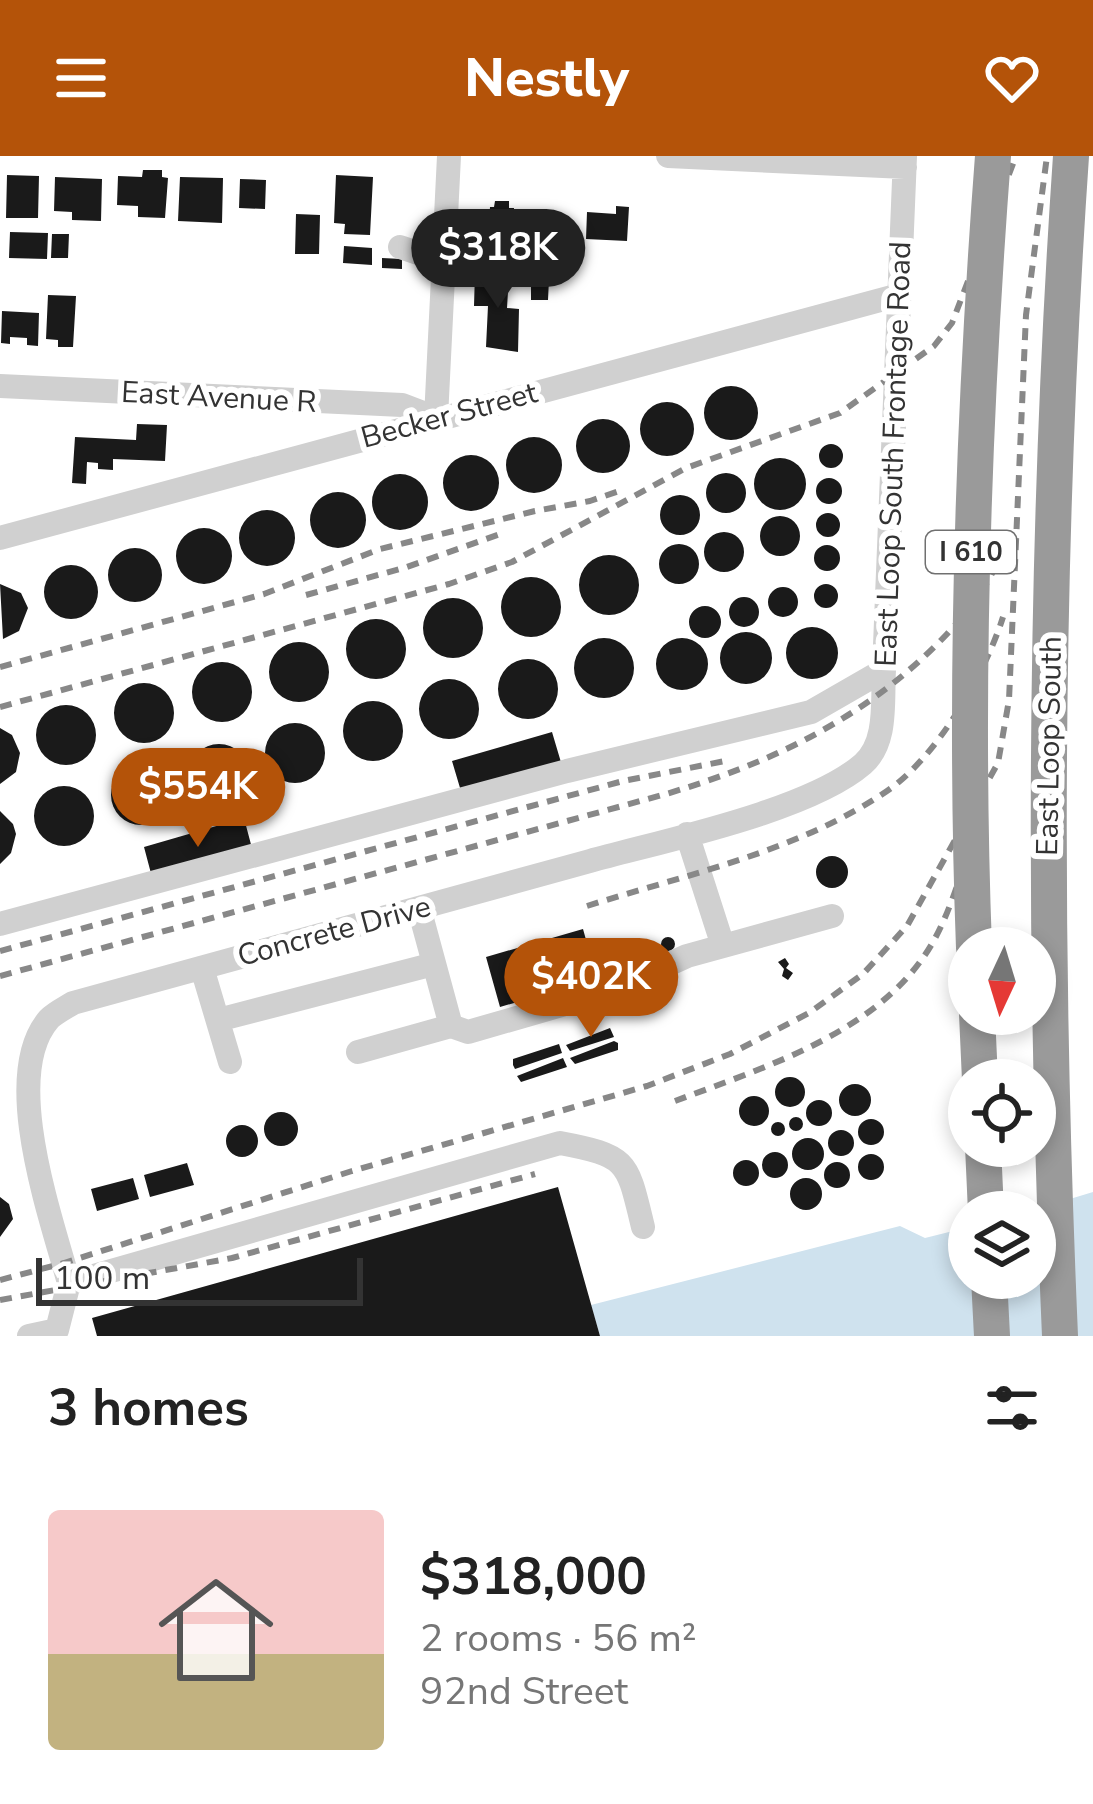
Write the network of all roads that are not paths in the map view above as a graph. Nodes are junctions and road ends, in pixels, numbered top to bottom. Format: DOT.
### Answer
graph roads {
  1 [pos="449,156"];
  2 [pos="668,156"];
  3 [pos="979,156"];
  4 [pos="993,156"];
  5 [pos="1072,156"];
  6 [pos="905,161"];
  7 [pos="400,247"];
  8 [pos="444,262"];
  9 [pos="899,296"];
  10 [pos="980,331"];
  11 [pos="0,386"];
  12 [pos="436,418"];
  13 [pos="0,538"];
  14 [pos="884,670"];
  15 [pos="874,752"];
  16 [pos="687,834"];
  17 [pos="419,908"];
  18 [pos="832,916"];
  19 [pos="0,924"];
  20 [pos="973,927"];
  21 [pos="722,946"];
  22 [pos="434,964"];
  23 [pos="202,968"];
  24 [pos="218,1020"];
  25 [pos="452,1026"];
  26 [pos="358,1052"];
  27 [pos="230,1062"];
  28 [pos="643,1227"];
  29 [pos="69,1283"];
  30 [pos="990,1299"];
  31 [pos="59,1333"];
  32 [pos="29,1336"];
  33 [pos="992,1336"];
  34 [pos="1060,1336"];
  1 -- 8 [label="street"];
  2 -- 6 [label="street"];
  3 -- 10 [label="highway, bridge"];
  4 -- 10 [label="highway, I 610, bridge"];
  5 -- 34 [label="highway, East Loop South / I 610"];
  6 -- 9 [label="street, East Loop South Frontage Road"];
  7 -- 8 [label="street"];
  8 -- 12 [label="street"];
  9 -- 12 [label="street, Becker Street"];
  9 -- 14 [label="street, East Loop South Frontage Road"];
  10 -- 20 [label="highway, I 610, bridge"];
  11 -- 12 [label="street, East Avenue R"];
  12 -- 13 [label="street, Becker Street"];
  14 -- 15 [label="street, East Loop South Frontage Road"];
  14 -- 19 [label="street"];
  15 -- 16 [label="street, Concrete Drive"];
  16 -- 17 [label="street, Concrete Drive"];
  16 -- 21 [label="street"];
  17 -- 22 [label="street"];
  17 -- 23 [label="street, Concrete Drive"];
  18 -- 21 [label="street"];
  21 -- 25 [label="street"];
  22 -- 24 [label="street"];
  22 -- 25 [label="street"];
  23 -- 24 [label="street"];
  23 -- 29 [label="street, Concrete Drive"];
  24 -- 27 [label="street"];
  25 -- 26 [label="street"];
  28 -- 29 [label="street"];
  29 -- 31 [label="street"];
  30 -- 33 [label="highway"];
  31 -- 32 [label="street"];
}
